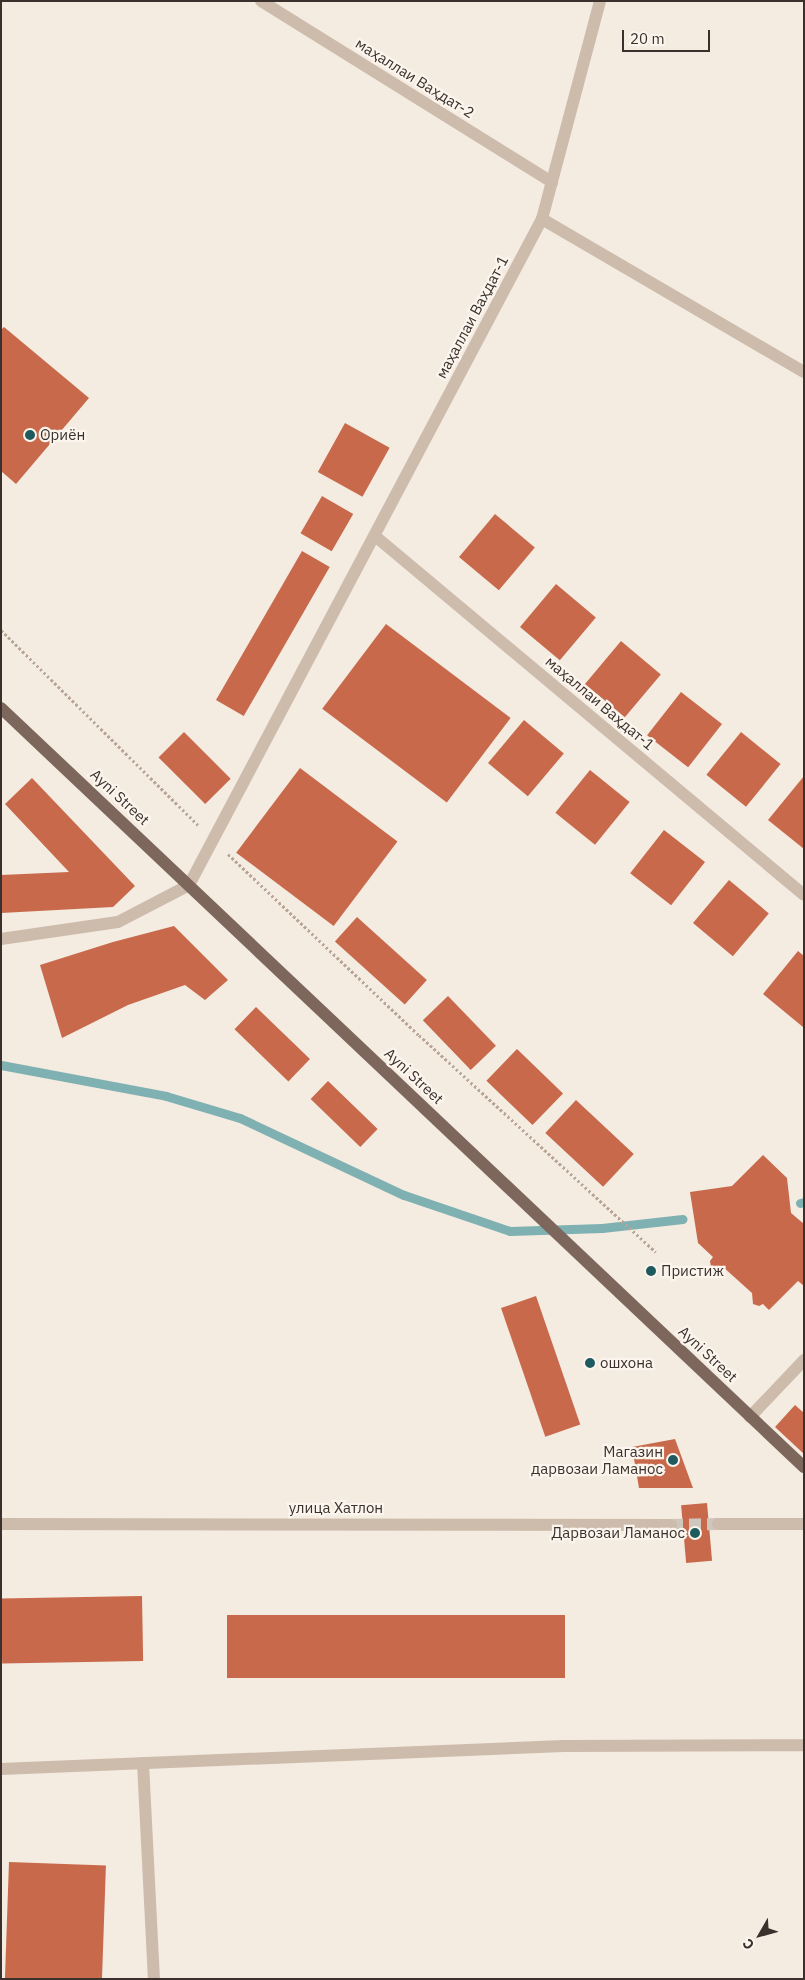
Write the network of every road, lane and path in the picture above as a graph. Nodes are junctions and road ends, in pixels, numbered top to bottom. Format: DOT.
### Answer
graph roads {
  1 [pos="261,1"];
  2 [pos="600,1"];
  3 [pos="552,182"];
  4 [pos="542,219"];
  5 [pos="804,372"];
  6 [pos="375,536"];
  7 [pos="1,630"];
  8 [pos="1,708"];
  9 [pos="213,840"];
  10 [pos="189,885"];
  11 [pos="804,895"];
  12 [pos="1,938"];
  13 [pos="656,1252"];
  14 [pos="804,1360"];
  15 [pos="750,1417"];
  16 [pos="804,1467"];
  17 [pos="1,1524"];
  18 [pos="671,1524"];
  19 [pos="718,1524"];
  20 [pos="804,1524"];
  21 [pos="804,1745"];
  22 [pos="143,1763"];
  23 [pos="1,1769"];
  24 [pos="154,1979"];
  1 -- 3 [label="street, маҳаллаи Ваҳдат-2"];
  2 -- 3 [label="street, маҳаллаи Ваҳдат-1"];
  3 -- 4 [label="street, маҳаллаи Ваҳдат-1"];
  4 -- 5 [label="street"];
  4 -- 6 [label="street, маҳаллаи Ваҳдат-1"];
  6 -- 9 [label="street, маҳаллаи Ваҳдат-1"];
  6 -- 11 [label="street, маҳаллаи Ваҳдат-1"];
  7 -- 9 [label="path"];
  8 -- 10 [label="main road, Ayni Street"];
  9 -- 10 [label="street, маҳаллаи Ваҳдат-1"];
  9 -- 13 [label="path"];
  10 -- 12 [label="street"];
  10 -- 15 [label="main road, Ayni Street"];
  14 -- 15 [label="street"];
  15 -- 16 [label="main road, Ayni Street"];
  17 -- 18 [label="street, улица Хатлон"];
  19 -- 20 [label="street"];
  21 -- 22 [label="street"];
  22 -- 23 [label="street"];
  22 -- 24 [label="street"];
}
